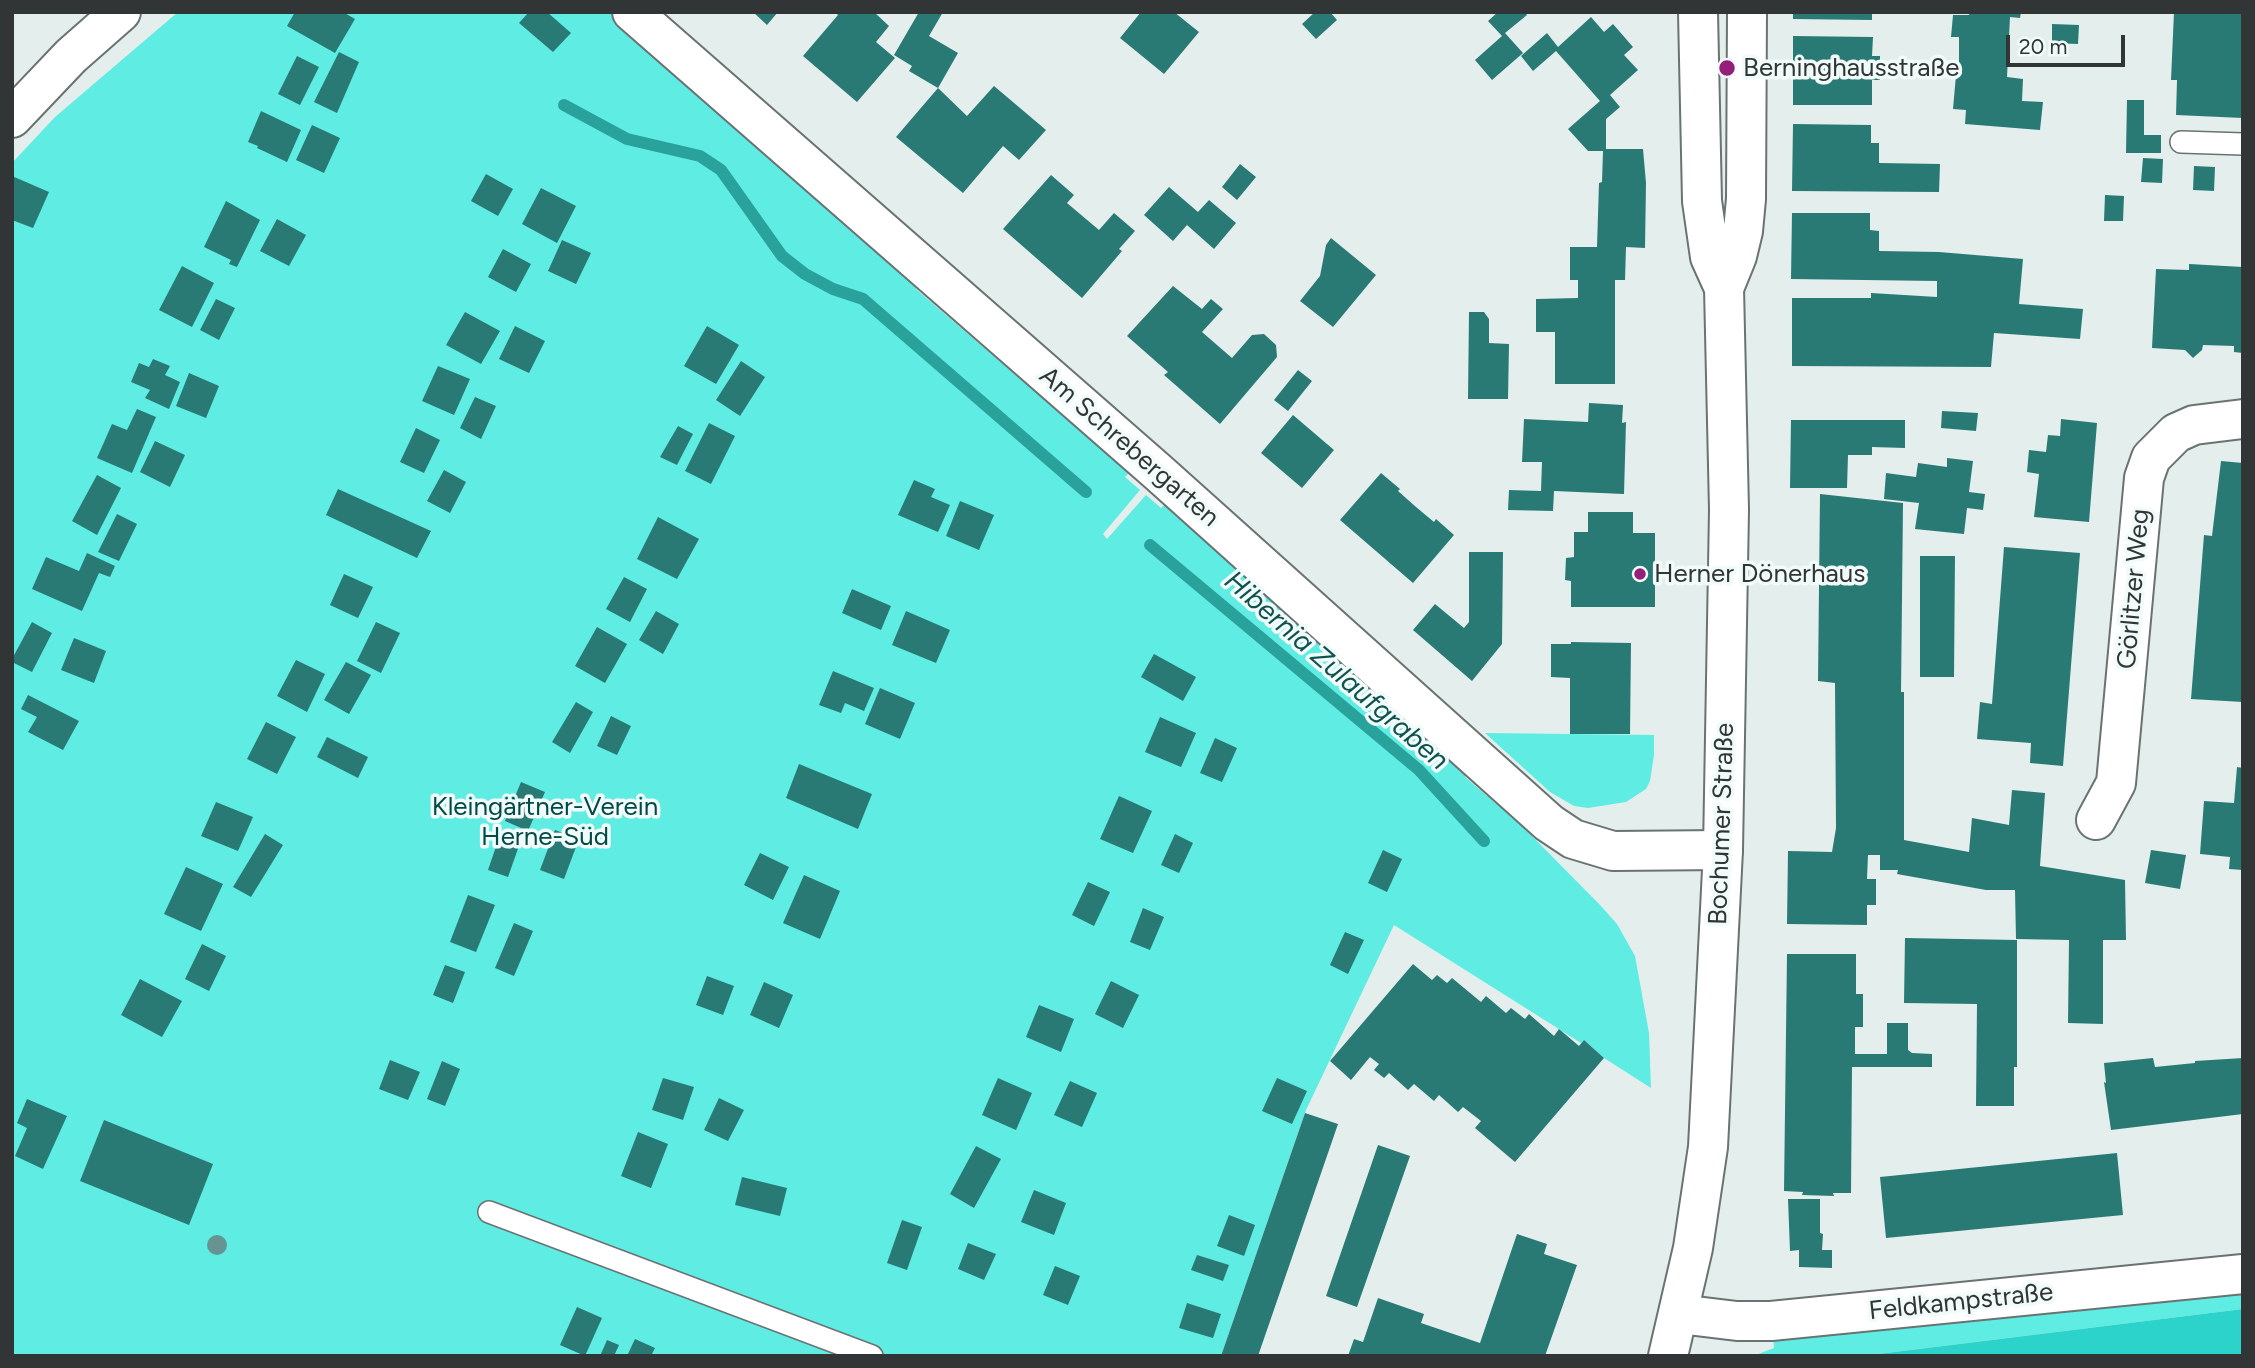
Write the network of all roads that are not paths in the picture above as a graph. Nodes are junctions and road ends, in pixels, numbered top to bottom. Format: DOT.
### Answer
graph roads {
  1 [pos="121,12"];
  2 [pos="632,12"];
  3 [pos="1698,12"];
  4 [pos="1747,12"];
  5 [pos="12,118"];
  6 [pos="2181,142"];
  7 [pos="2243,144"];
  8 [pos="1724,288"];
  9 [pos="2243,419"];
  10 [pos="2096,820"];
  11 [pos="1723,850"];
  12 [pos="489,1212"];
  13 [pos="2243,1274"];
  14 [pos="1679,1314"];
  15 [pos="872,1356"];
  16 [pos="1668,1356"];
  1 -- 5 [label="street"];
  2 -- 11 [label="street, Am Schrebergarten"];
  3 -- 8 [label="street, Bochumer Straße"];
  4 -- 8 [label="street, Bochumer Straße"];
  6 -- 7 [label="lane"];
  8 -- 11 [label="street, Bochumer Straße"];
  9 -- 10 [label="street, Görlitzer Weg"];
  11 -- 14 [label="street, Bochumer Straße"];
  12 -- 15 [label="lane"];
  13 -- 14 [label="street, Feldkampstraße"];
  14 -- 16 [label="street, Bochumer Straße"];
}
